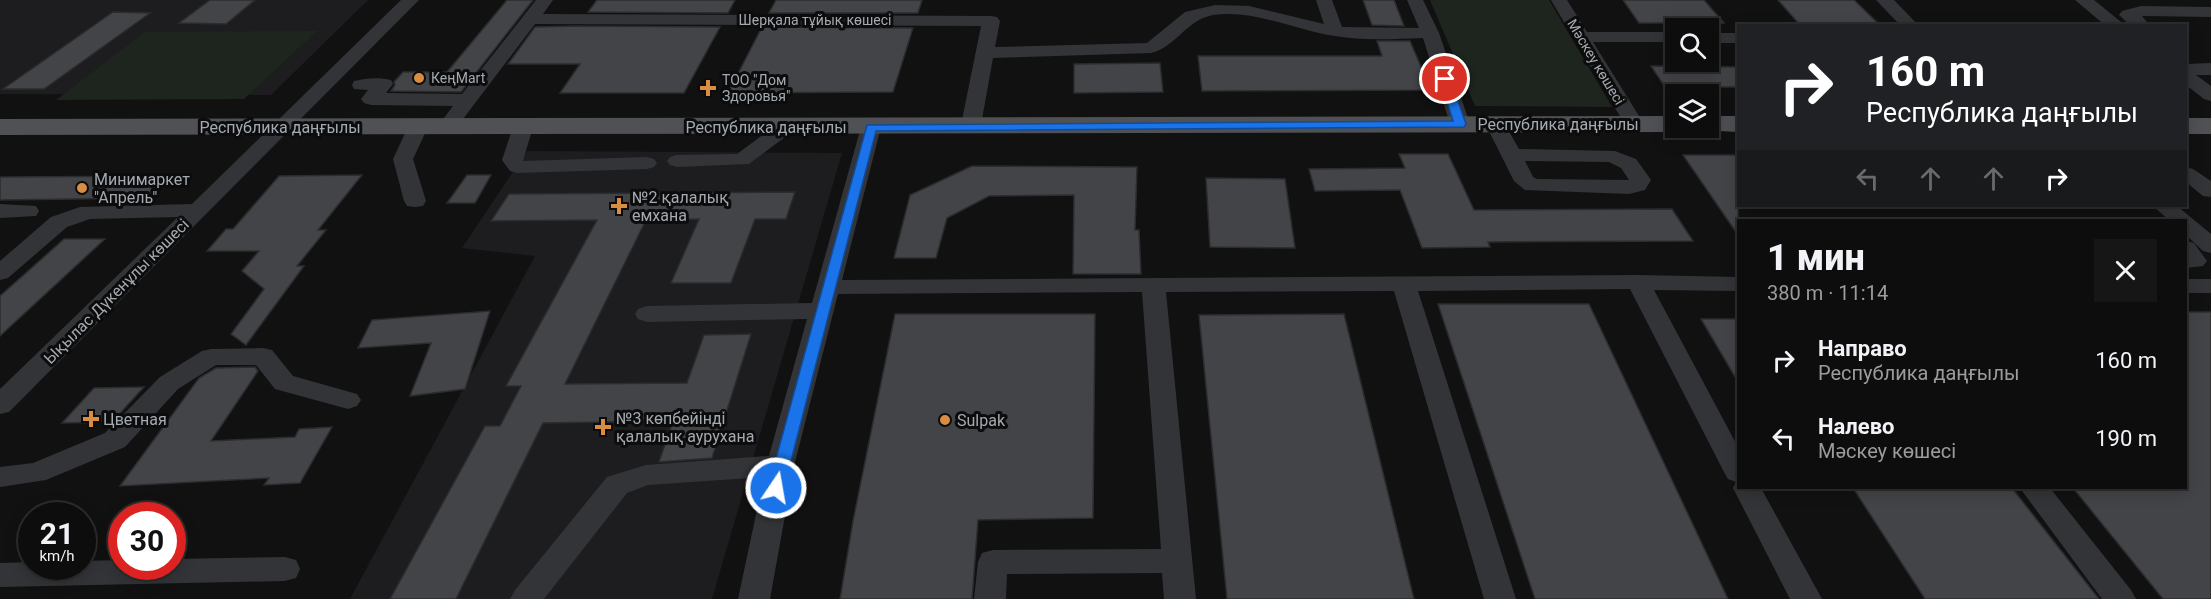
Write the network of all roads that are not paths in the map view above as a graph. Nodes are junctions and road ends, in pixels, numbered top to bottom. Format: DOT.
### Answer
graph roads {
  1 [pos="411,0"];
  2 [pos="545,0"];
  3 [pos="1324,0"];
  4 [pos="1415,0"];
  5 [pos="1559,0"];
  6 [pos="1884,0"];
  7 [pos="2083,0"];
  8 [pos="2211,12"];
  9 [pos="533,19"];
  10 [pos="1909,24"];
  11 [pos="2115,24"];
  12 [pos="2139,24"];
  13 [pos="1335,31"];
  14 [pos="1430,33"];
  15 [pos="1581,37"];
  16 [pos="1665,37"];
  17 [pos="1719,38"];
  18 [pos="1737,38"];
  19 [pos="984,53"];
  20 [pos="2196,70"];
  21 [pos="361,85"];
  22 [pos="2211,95"];
  23 [pos="469,100"];
  24 [pos="1460,124"];
  25 [pos="1496,124"];
  26 [pos="1634,124"];
  27 [pos="1665,124"];
  28 [pos="1719,124"];
  29 [pos="1737,124"];
  30 [pos="971,125"];
  31 [pos="2187,126"];
  32 [pos="2211,126"];
  33 [pos="0,127"];
  34 [pos="418,127"];
  35 [pos="447,127"];
  36 [pos="524,127"];
  37 [pos="786,127"];
  38 [pos="871,127"];
  39 [pos="281,128"];
  40 [pos="1512,155"];
  41 [pos="677,160"];
  42 [pos="647,163"];
  43 [pos="2187,174"];
  44 [pos="2211,191"];
  45 [pos="415,201"];
  46 [pos="2150,207"];
  47 [pos="2165,207"];
  48 [pos="198,210"];
  49 [pos="0,211"];
  50 [pos="28,211"];
  51 [pos="2164,219"];
  52 [pos="2181,219"];
  53 [pos="2187,225"];
  54 [pos="2211,246"];
  55 [pos="2187,249"];
  56 [pos="2187,261"];
  57 [pos="0,273"];
  58 [pos="1638,282"];
  59 [pos="1404,283"];
  60 [pos="1737,284"];
  61 [pos="1153,285"];
  62 [pos="2187,286"];
  63 [pos="2211,286"];
  64 [pos="825,299"];
  65 [pos="646,314"];
  66 [pos="348,400"];
  67 [pos="0,405"];
  68 [pos="780,466"];
  69 [pos="1737,470"];
  70 [pos="0,477"];
  71 [pos="1748,489"];
  72 [pos="2035,489"];
  73 [pos="1177,561"];
  74 [pos="285,569"];
  75 [pos="0,575"];
  76 [pos="526,599"];
  77 [pos="754,599"];
  78 [pos="990,599"];
  79 [pos="1180,599"];
  80 [pos="1500,599"];
  81 [pos="1806,599"];
  82 [pos="2120,599"];
  1 -- 39 [label="street, Ықылас Дүкенұлы көшесі"];
  2 -- 9 [label="street"];
  3 -- 13 [label="street"];
  4 -- 14 [label="street"];
  5 -- 15 [label="street, Мәскеу көшесі"];
  6 -- 10 [label="street"];
  7 -- 11 [label="street"];
  8 -- 12 [label="street"];
  9 -- 19 [label="street, Шерқала тұйық көшесі"];
  9 -- 23 [label="street"];
  13 -- 14 [label="street"];
  13 -- 19 [label="street"];
  14 -- 24 [label="street"];
  15 -- 16 [label="street"];
  15 -- 26 [label="street, Мәскеу көшесі"];
  17 -- 18 [label="street"];
  19 -- 30 [label="street, Шерқала тұйық көшесі"];
  20 -- 22 [label="street"];
  21 -- 23 [label="street"];
  23 -- 35 [label="street"];
  24 -- 25 [label="main road, Республика даңғылы"];
  24 -- 30 [label="main road, Республика даңғылы"];
  25 -- 26 [label="main road, Республика даңғылы"];
  25 -- 40 [label="street"];
  26 -- 27 [label="main road, Республика даңғылы"];
  28 -- 29 [label="main road"];
  30 -- 38 [label="main road, Республика даңғылы"];
  31 -- 32 [label="main road"];
  33 -- 39 [label="main road, Республика даңғылы"];
  34 -- 35 [label="main road, Республика даңғылы"];
  34 -- 39 [label="main road, Республика даңғылы"];
  34 -- 45 [label="street"];
  35 -- 36 [label="main road, Республика даңғылы"];
  36 -- 37 [label="main road, Республика даңғылы"];
  36 -- 42 [label="street"];
  37 -- 38 [label="main road, Республика даңғылы"];
  37 -- 41 [label="street"];
  38 -- 64 [label="street"];
  39 -- 48 [label="street, Ықылас Дүкенұлы көшесі"];
  40 -- 40 [label="street"];
  43 -- 44 [label="street"];
  46 -- 51 [label="street"];
  47 -- 52 [label="street"];
  48 -- 57 [label="street"];
  48 -- 67 [label="street, Ықылас Дүкенұлы көшесі"];
  49 -- 50 [label="street"];
  53 -- 54 [label="street"];
  55 -- 56 [label="street"];
  58 -- 59 [label="street"];
  58 -- 60 [label="street"];
  58 -- 69 [label="street"];
  59 -- 61 [label="street"];
  59 -- 80 [label="street"];
  61 -- 64 [label="street"];
  61 -- 73 [label="street"];
  62 -- 63 [label="street"];
  64 -- 65 [label="street"];
  64 -- 68 [label="street"];
  66 -- 70 [label="street"];
  68 -- 76 [label="street"];
  68 -- 77 [label="street"];
  71 -- 81 [label="street"];
  72 -- 82 [label="street"];
  73 -- 78 [label="street"];
  73 -- 79 [label="street"];
  74 -- 75 [label="street"];
}
